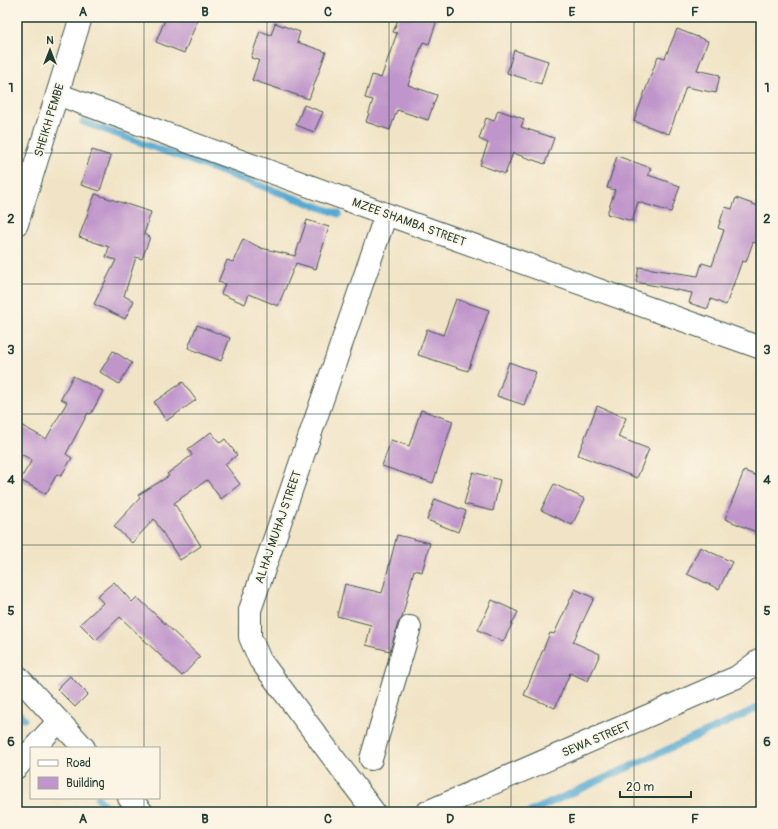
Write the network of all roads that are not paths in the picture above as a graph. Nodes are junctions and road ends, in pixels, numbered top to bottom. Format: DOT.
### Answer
graph roads {
  1 [pos="82,17"];
  2 [pos="58,94"];
  3 [pos="386,214"];
  4 [pos="17,224"];
  5 [pos="761,348"];
  6 [pos="410,627"];
  7 [pos="761,658"];
  8 [pos="17,676"];
  9 [pos="59,721"];
  10 [pos="35,747"];
  11 [pos="83,747"];
  12 [pos="30,753"];
  13 [pos="371,759"];
  14 [pos="17,767"];
  15 [pos="130,799"];
  16 [pos="142,812"];
  17 [pos="374,812"];
  18 [pos="427,812"];
  1 -- 2 [label="street, SHEIKH PEMBE"];
  2 -- 3 [label="street, MZEE SHAMBA STREET"];
  2 -- 4 [label="street, SHEIKH PEMBE"];
  3 -- 5 [label="street, MZEE SHAMBA STREET"];
  3 -- 17 [label="street, ALHAJ MUHAJ STREET"];
  6 -- 13 [label="street"];
  7 -- 18 [label="street, SEWA STREET"];
  8 -- 9 [label="street"];
  9 -- 10 [label="street"];
  9 -- 11 [label="street"];
  12 -- 14 [label="street"];
  15 -- 16 [label="street"];
}
